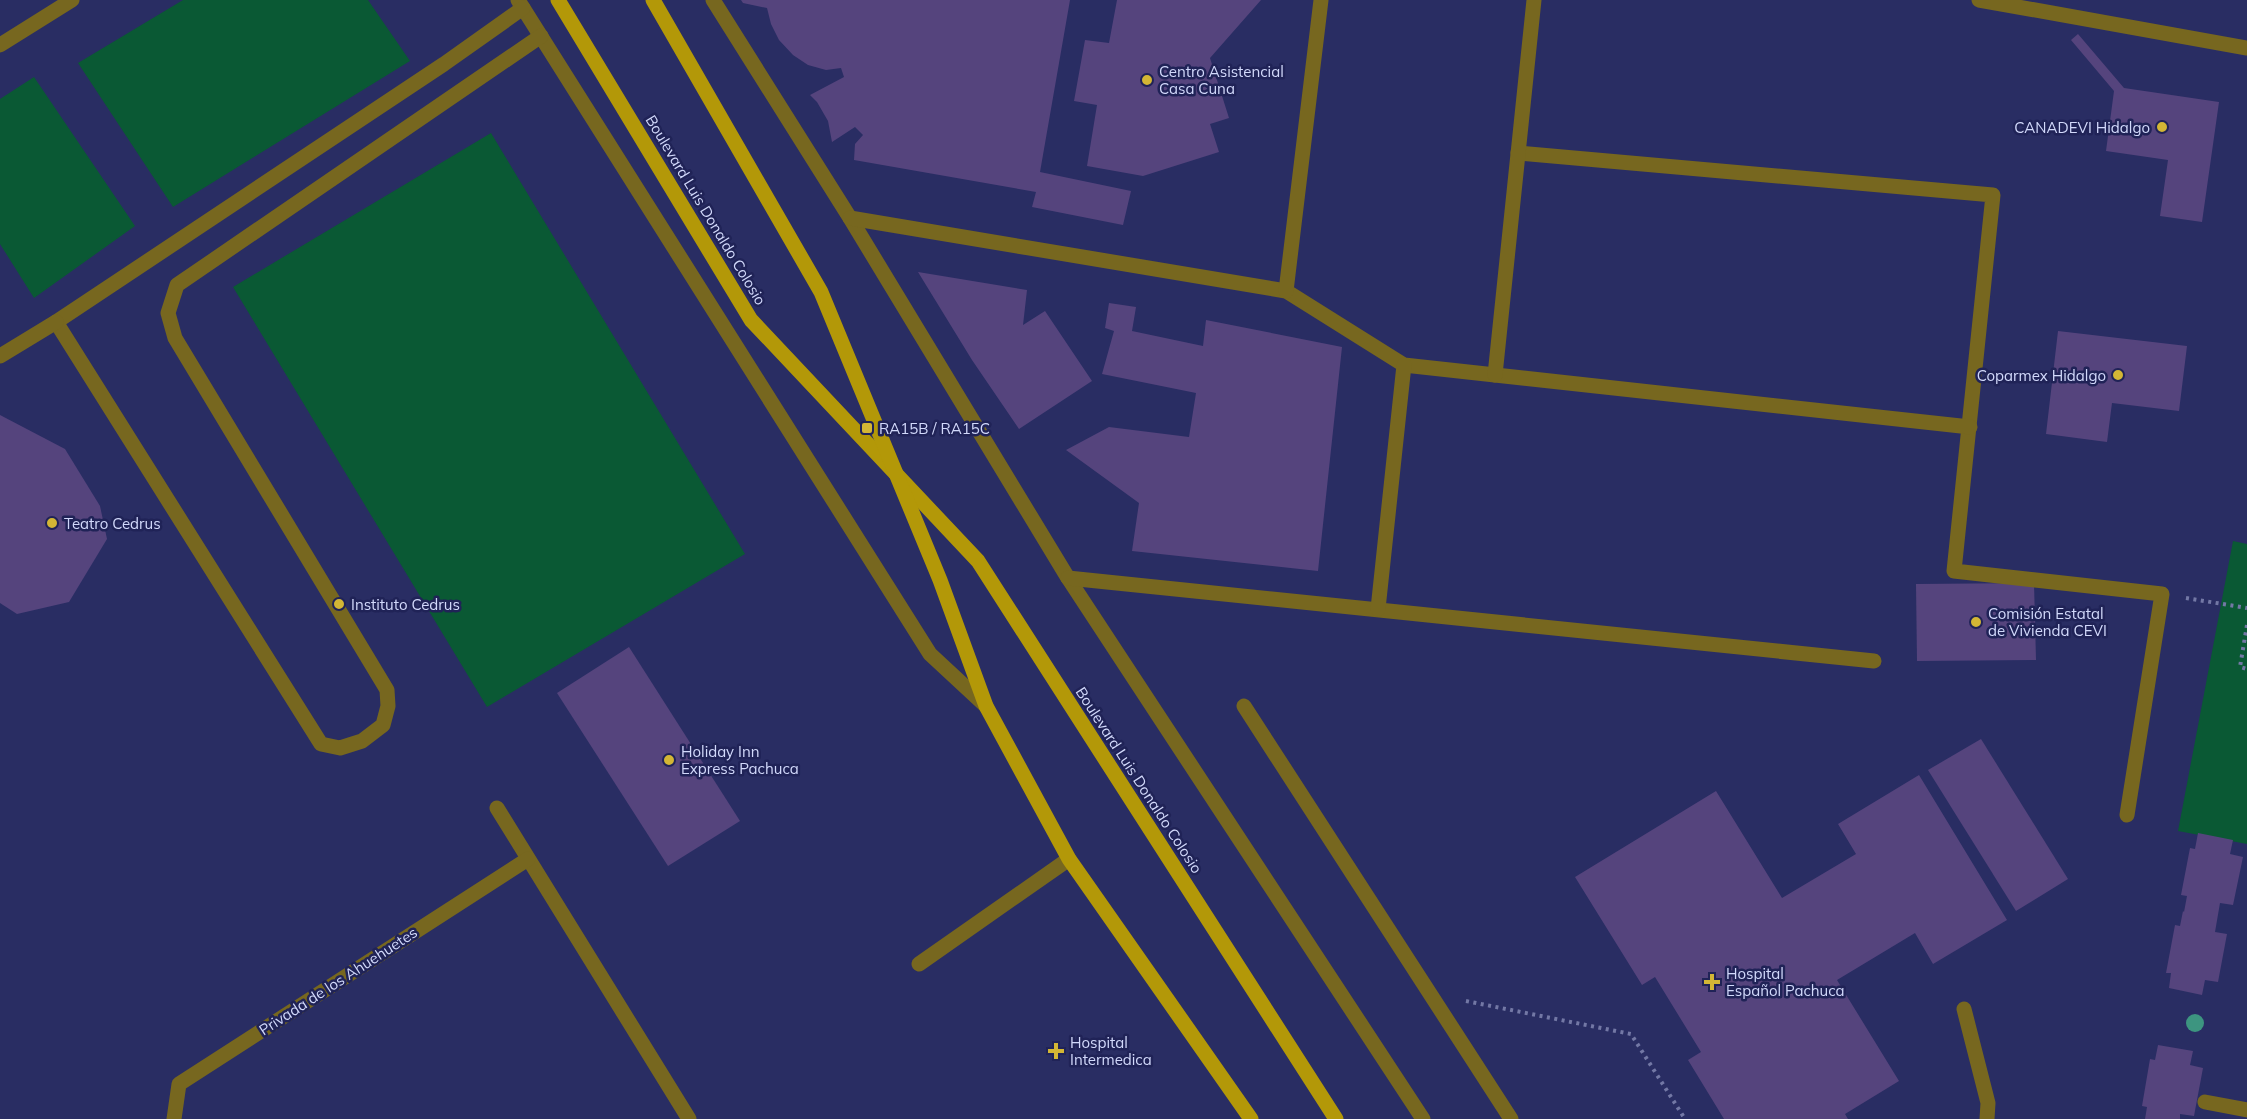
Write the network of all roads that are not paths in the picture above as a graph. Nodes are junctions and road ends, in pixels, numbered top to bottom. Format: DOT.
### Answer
graph roads {
  1 [pos="72,0"];
  2 [pos="558,0"];
  3 [pos="653,0"];
  4 [pos="713,0"];
  5 [pos="1321,0"];
  6 [pos="1534,0"];
  7 [pos="1979,0"];
  8 [pos="520,4"];
  9 [pos="541,36"];
  10 [pos="0,45"];
  11 [pos="2247,48"];
  12 [pos="1518,153"];
  13 [pos="850,218"];
  14 [pos="1286,291"];
  15 [pos="56,322"];
  16 [pos="0,356"];
  17 [pos="1404,364"];
  18 [pos="1496,375"];
  19 [pos="1970,427"];
  20 [pos="1068,578"];
  21 [pos="1378,609"];
  22 [pos="1874,661"];
  23 [pos="986,706"];
  24 [pos="1244,706"];
  25 [pos="497,808"];
  26 [pos="2127,815"];
  27 [pos="528,859"];
  28 [pos="1069,859"];
  29 [pos="918,964"];
  30 [pos="1964,1009"];
  31 [pos="2205,1102"];
  32 [pos="2247,1110"];
  33 [pos="174,1119"];
  34 [pos="689,1119"];
  35 [pos="1251,1119"];
  36 [pos="1336,1119"];
  37 [pos="1423,1119"];
  38 [pos="1511,1119"];
  39 [pos="1987,1119"];
  1 -- 10 [label="street"];
  2 -- 36 [label="main road, Boulevard Luis Donaldo Colosio"];
  3 -- 23 [label="main road"];
  4 -- 13 [label="street"];
  5 -- 14 [label="street"];
  6 -- 12 [label="street"];
  7 -- 11 [label="street"];
  8 -- 9 [label="street"];
  8 -- 15 [label="street"];
  9 -- 15 [label="street"];
  9 -- 23 [label="street"];
  12 -- 18 [label="street"];
  12 -- 19 [label="street"];
  13 -- 14 [label="street"];
  13 -- 20 [label="street"];
  14 -- 17 [label="street"];
  15 -- 16 [label="street"];
  17 -- 18 [label="street"];
  17 -- 21 [label="street"];
  18 -- 19 [label="street"];
  19 -- 26 [label="street"];
  20 -- 21 [label="street"];
  20 -- 37 [label="street"];
  21 -- 22 [label="street"];
  23 -- 28 [label="main road"];
  24 -- 38 [label="street"];
  25 -- 27 [label="street"];
  27 -- 33 [label="street, Privada de los Ahuehuetes"];
  27 -- 34 [label="street"];
  28 -- 29 [label="street"];
  28 -- 35 [label="main road"];
  30 -- 39 [label="street"];
  31 -- 32 [label="street"];
}
